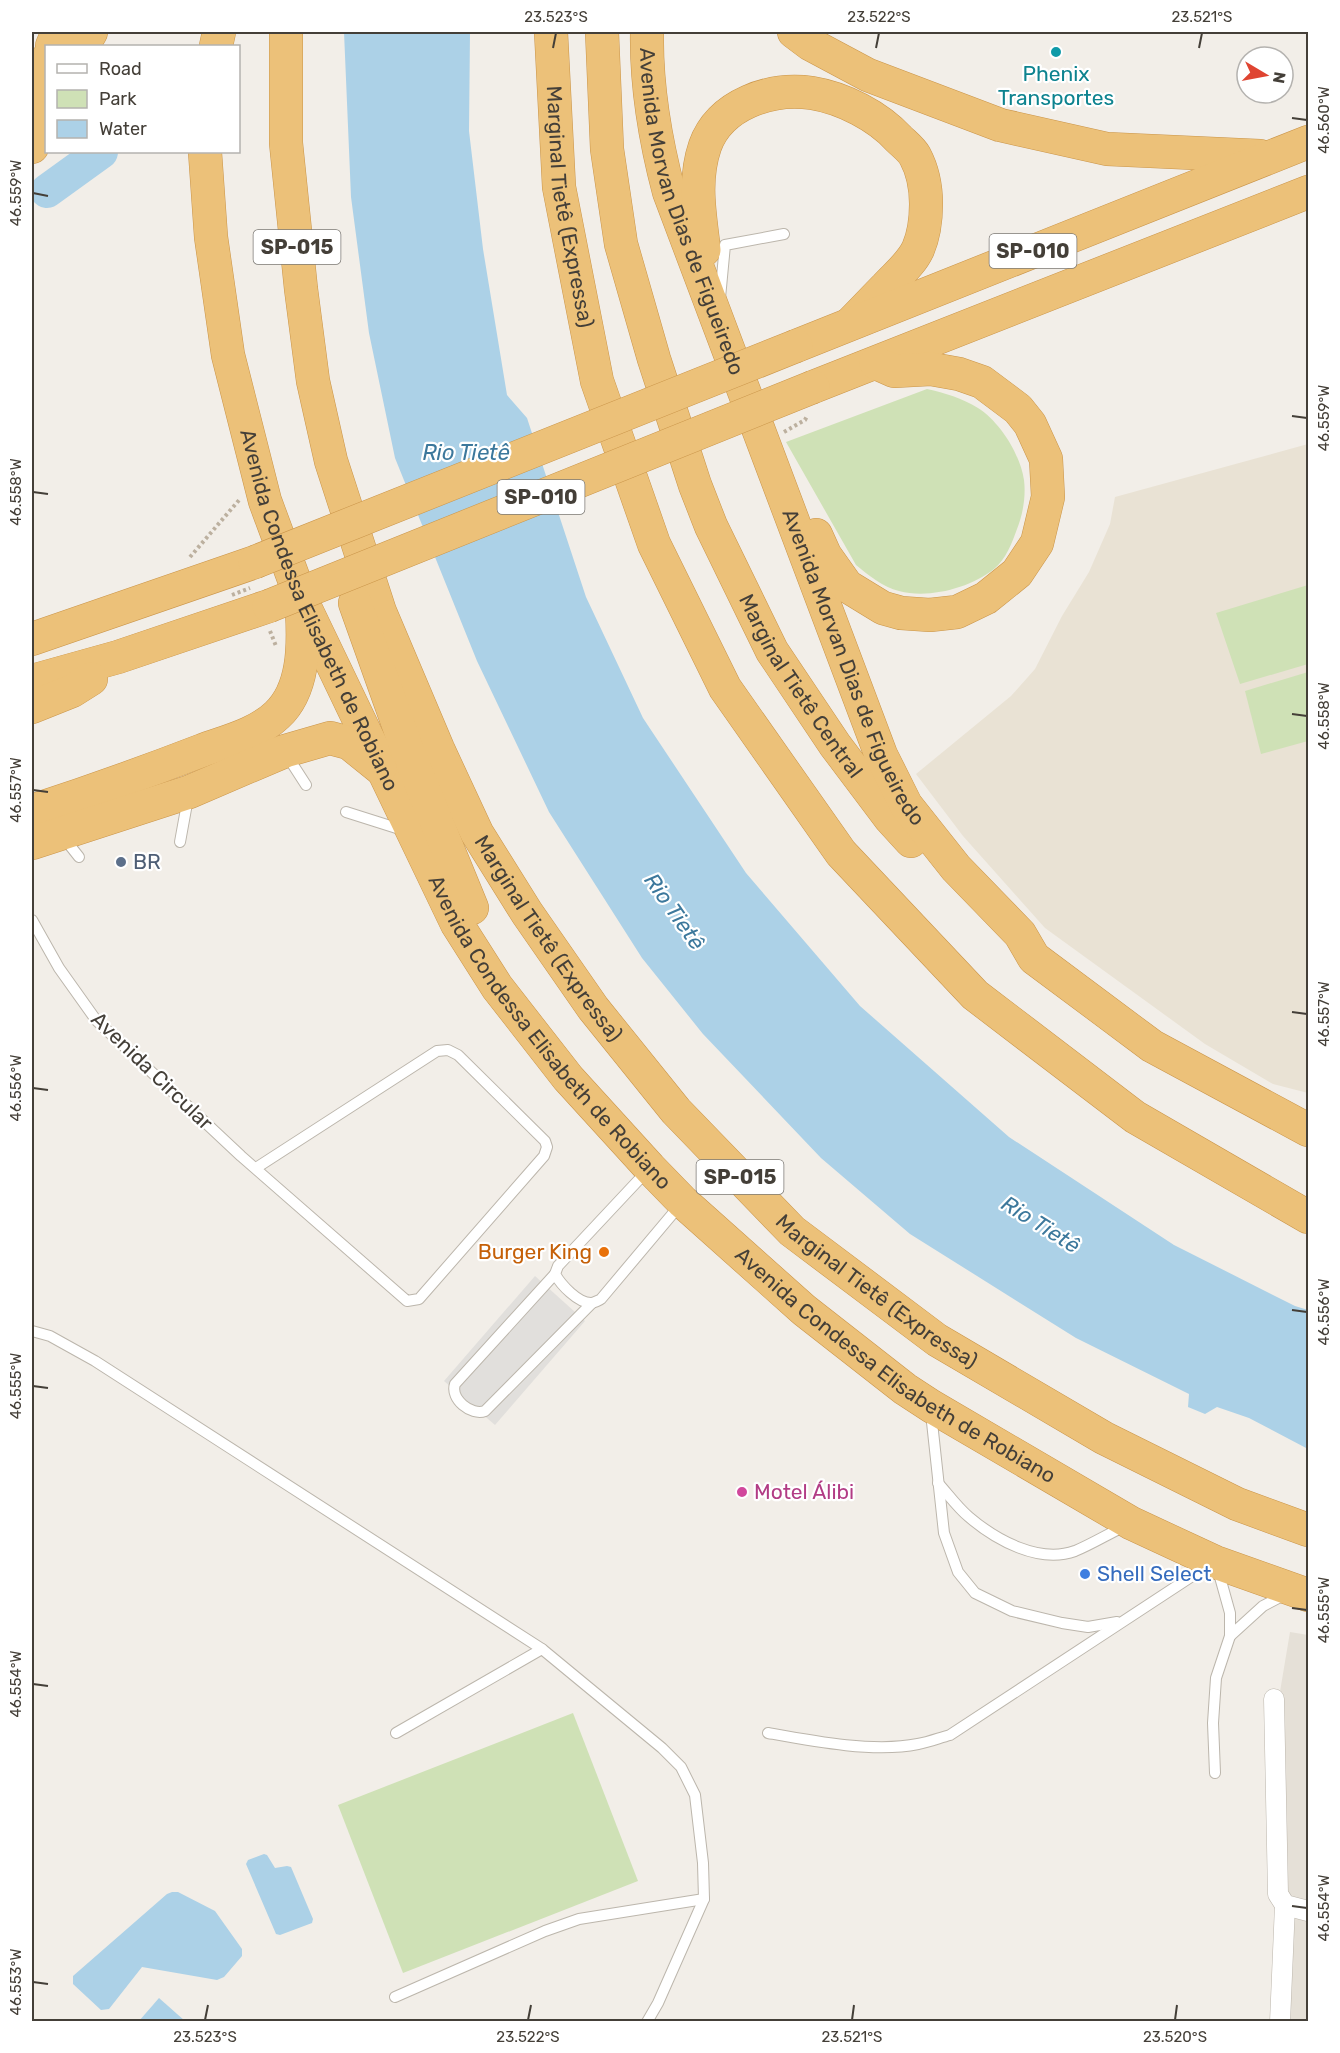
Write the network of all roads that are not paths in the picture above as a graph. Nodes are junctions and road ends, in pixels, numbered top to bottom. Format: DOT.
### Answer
graph roads {
  1 [pos="286,32"];
  2 [pos="551,32"];
  3 [pos="604,32"];
  4 [pos="647,32"];
  5 [pos="794,32"];
  6 [pos="45,63"];
  7 [pos="32,98"];
  8 [pos="45,120"];
  9 [pos="1308,142"];
  10 [pos="32,147"];
  11 [pos="204,153"];
  12 [pos="1271,157"];
  13 [pos="1308,192"];
  14 [pos="1308,211"];
  15 [pos="714,229"];
  16 [pos="1213,231"];
  17 [pos="784,234"];
  18 [pos="715,314"];
  19 [pos="851,323"];
  20 [pos="876,363"];
  21 [pos="772,464"];
  22 [pos="354,536"];
  23 [pos="302,602"];
  24 [pos="32,639"];
  25 [pos="118,657"];
  26 [pos="32,681"];
  27 [pos="32,707"];
  28 [pos="285,751"];
  29 [pos="383,771"];
  30 [pos="306,785"];
  31 [pos="189,792"];
  32 [pos="32,811"];
  33 [pos="346,813"];
  34 [pos="413,833"];
  35 [pos="180,842"];
  36 [pos="57,844"];
  37 [pos="32,920"];
  38 [pos="1034,958"];
  39 [pos="497,987"];
  40 [pos="1308,1130"];
  41 [pos="256,1168"];
  42 [pos="650,1168"];
  43 [pos="683,1202"];
  44 [pos="1308,1218"];
  45 [pos="555,1274"];
  46 [pos="592,1303"];
  47 [pos="32,1331"];
  48 [pos="931,1406"];
  49 [pos="937,1482"];
  50 [pos="1131,1523"];
  51 [pos="1308,1530"];
  52 [pos="1215,1562"];
  53 [pos="1302,1593"];
  54 [pos="1121,1622"];
  55 [pos="1230,1636"];
  56 [pos="542,1649"];
  57 [pos="1274,1699"];
  58 [pos="396,1733"];
  59 [pos="768,1733"];
  60 [pos="1215,1773"];
  61 [pos="704,1899"];
  62 [pos="1285,1905"];
  63 [pos="1308,1911"];
  64 [pos="395,1997"];
  65 [pos="647,2022"];
  66 [pos="1280,2022"];
  1 -- 22 [label="highway, SP-015"];
  2 -- 44 [label="highway, Marginal Tietê (Expressa)"];
  3 -- 38 [label="highway, Marginal Tietê Central"];
  4 -- 18 [label="highway, Avenida Morvan Dias de Figueiredo"];
  5 -- 12 [label="highway"];
  6 -- 7 [label="highway"];
  8 -- 10 [label="highway"];
  9 -- 12 [label="highway, SP-010"];
  11 -- 23 [label="highway, Avenida Condessa Elisabeth de Robiano"];
  12 -- 19 [label="highway, SP-010"];
  13 -- 16 [label="highway, SP-010"];
  14 -- 16 [label="highway"];
  15 -- 17 [label="lane"];
  15 -- 18 [label="highway"];
  15 -- 18 [label="lane"];
  15 -- 19 [label="highway"];
  16 -- 20 [label="highway, SP-010"];
  18 -- 21 [label="highway, Avenida Morvan Dias de Figueiredo"];
  19 -- 24 [label="highway, SP-010, bridge"];
  20 -- 21 [label="highway"];
  20 -- 25 [label="highway, SP-010, bridge"];
  21 -- 38 [label="highway, Avenida Morvan Dias de Figueiredo"];
  22 -- 39 [label="highway"];
  22 -- 51 [label="highway, Marginal Tietê (Expressa) / SP-015"];
  23 -- 29 [label="highway, Avenida Condessa Elisabeth de Robiano"];
  23 -- 32 [label="highway"];
  25 -- 26 [label="highway, SP-010"];
  25 -- 27 [label="highway"];
  28 -- 29 [label="highway"];
  28 -- 30 [label="lane"];
  28 -- 31 [label="highway"];
  29 -- 34 [label="highway, Avenida Condessa Elisabeth de Robiano"];
  31 -- 35 [label="lane"];
  31 -- 36 [label="highway"];
  33 -- 34 [label="lane"];
  34 -- 39 [label="highway, Avenida Condessa Elisabeth de Robiano"];
  37 -- 41 [label="lane, Avenida Circular"];
  38 -- 40 [label="highway, Avenida Morvan Dias de Figueiredo"];
  39 -- 42 [label="highway, Avenida Condessa Elisabeth de Robiano"];
  41 -- 41 [label="lane, Avenida Circular"];
  42 -- 43 [label="highway, Avenida Condessa Elisabeth de Robiano"];
  42 -- 45 [label="lane"];
  43 -- 46 [label="lane"];
  43 -- 48 [label="highway, Avenida Condessa Elisabeth de Robiano"];
  45 -- 46 [label="lane"];
  45 -- 46 [label="lane"];
  47 -- 56 [label="lane"];
  48 -- 49 [label="lane"];
  48 -- 50 [label="highway, Avenida Condessa Elisabeth de Robiano"];
  49 -- 50 [label="lane"];
  49 -- 54 [label="lane"];
  50 -- 52 [label="highway, Avenida Condessa Elisabeth de Robiano"];
  52 -- 53 [label="highway, Avenida Condessa Elisabeth de Robiano"];
  52 -- 54 [label="lane"];
  52 -- 55 [label="lane"];
  53 -- 55 [label="lane"];
  54 -- 59 [label="lane"];
  55 -- 60 [label="lane"];
  56 -- 58 [label="lane"];
  56 -- 61 [label="lane"];
  57 -- 62 [label="street"];
  61 -- 64 [label="lane"];
  61 -- 65 [label="lane"];
  62 -- 63 [label="street"];
  62 -- 66 [label="street"];
}
